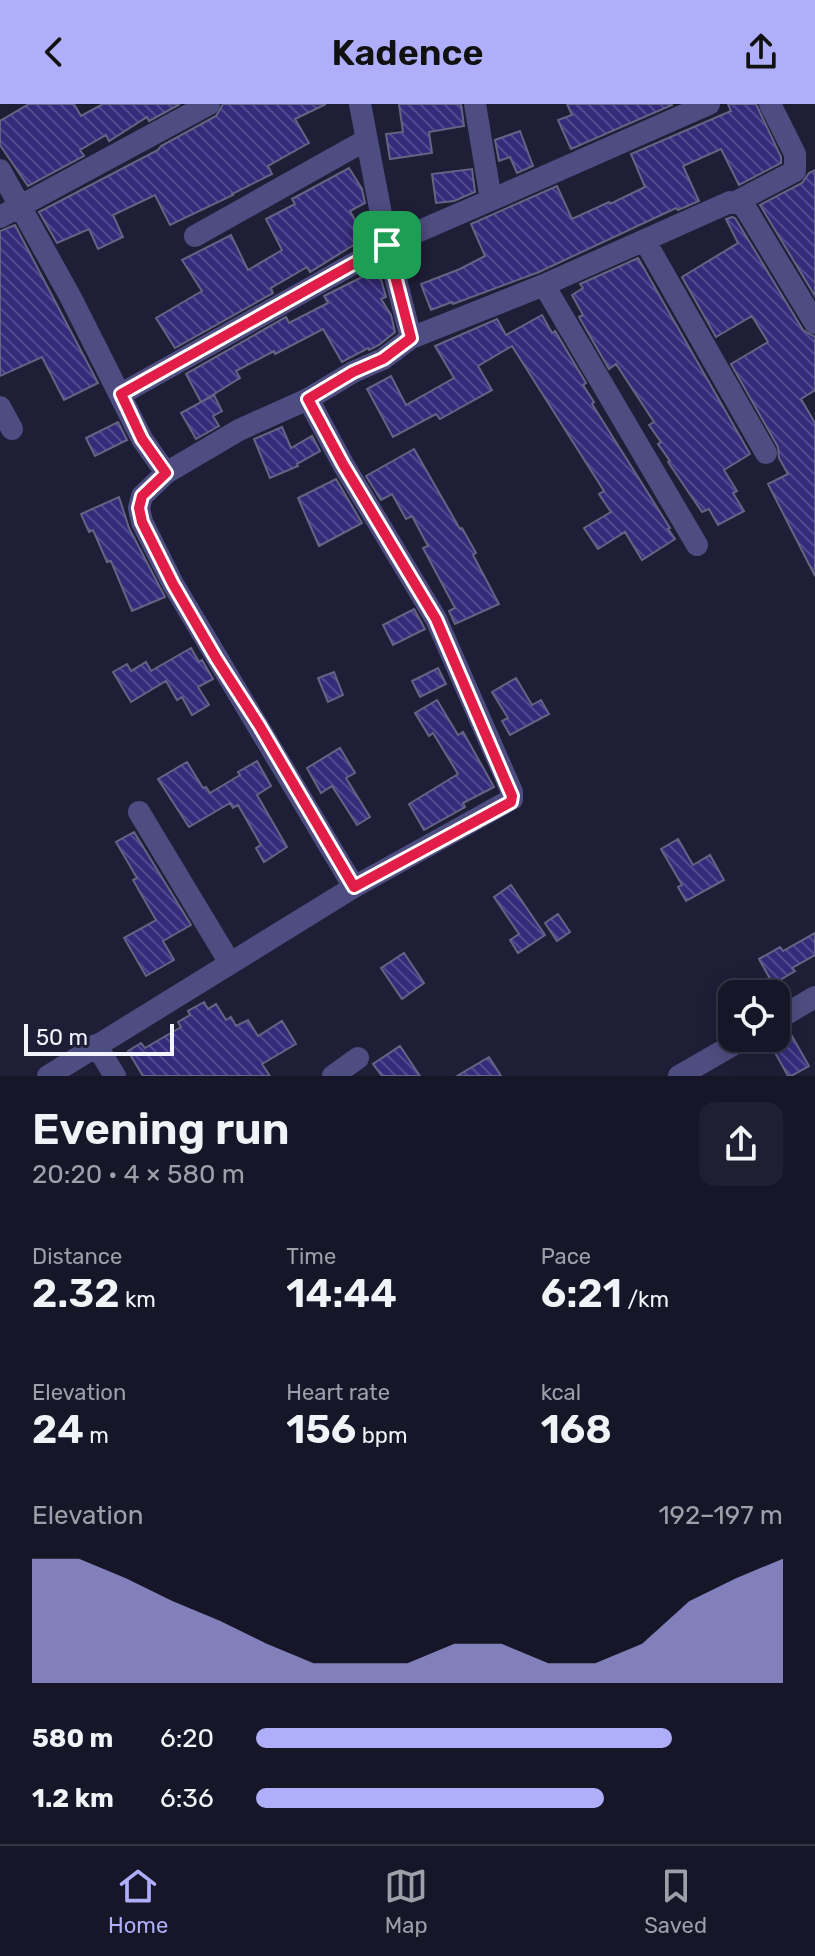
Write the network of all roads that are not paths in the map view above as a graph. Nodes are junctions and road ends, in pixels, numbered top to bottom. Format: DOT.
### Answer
graph roads {
  1 [pos="209,104"];
  2 [pos="360,104"];
  3 [pos="475,104"];
  4 [pos="709,104"];
  5 [pos="770,104"];
  6 [pos="366,140"];
  7 [pos="0,170"];
  8 [pos="491,200"];
  9 [pos="736,202"];
  10 [pos="20,207"];
  11 [pos="0,217"];
  12 [pos="195,236"];
  13 [pos="645,241"];
  14 [pos="387,245"];
  15 [pos="544,285"];
  16 [pos="815,323"];
  17 [pos="411,338"];
  18 [pos="121,394"];
  19 [pos="308,399"];
  20 [pos="0,407"];
  21 [pos="12,429"];
  22 [pos="766,453"];
  23 [pos="166,473"];
  24 [pos="697,545"];
  25 [pos="139,812"];
  26 [pos="354,887"];
  27 [pos="230,963"];
  28 [pos="815,997"];
  29 [pos="790,1012"];
  30 [pos="96,1045"];
  31 [pos="721,1052"];
  32 [pos="358,1058"];
  33 [pos="48,1076"];
  34 [pos="115,1076"];
  35 [pos="333,1076"];
  36 [pos="679,1076"];
  1 -- 10 [label="street"];
  2 -- 6 [label="street"];
  3 -- 8 [label="street"];
  4 -- 8 [label="street"];
  5 -- 9 [label="street"];
  6 -- 12 [label="street"];
  6 -- 14 [label="street"];
  7 -- 10 [label="street"];
  8 -- 14 [label="street"];
  9 -- 13 [label="street"];
  9 -- 16 [label="street"];
  10 -- 11 [label="street"];
  10 -- 18 [label="street"];
  13 -- 15 [label="street"];
  13 -- 22 [label="street"];
  14 -- 17 [label="street"];
  14 -- 18 [label="street"];
  15 -- 17 [label="street"];
  15 -- 24 [label="street"];
  17 -- 19 [label="street"];
  18 -- 23 [label="street"];
  19 -- 23 [label="street"];
  19 -- 26 [label="street"];
  20 -- 21 [label="street"];
  23 -- 26 [label="street"];
  25 -- 27 [label="street"];
  26 -- 27 [label="street"];
  27 -- 30 [label="street"];
  28 -- 29 [label="street"];
  30 -- 33 [label="street"];
  30 -- 34 [label="street"];
  31 -- 36 [label="street"];
  32 -- 35 [label="street"];
}
